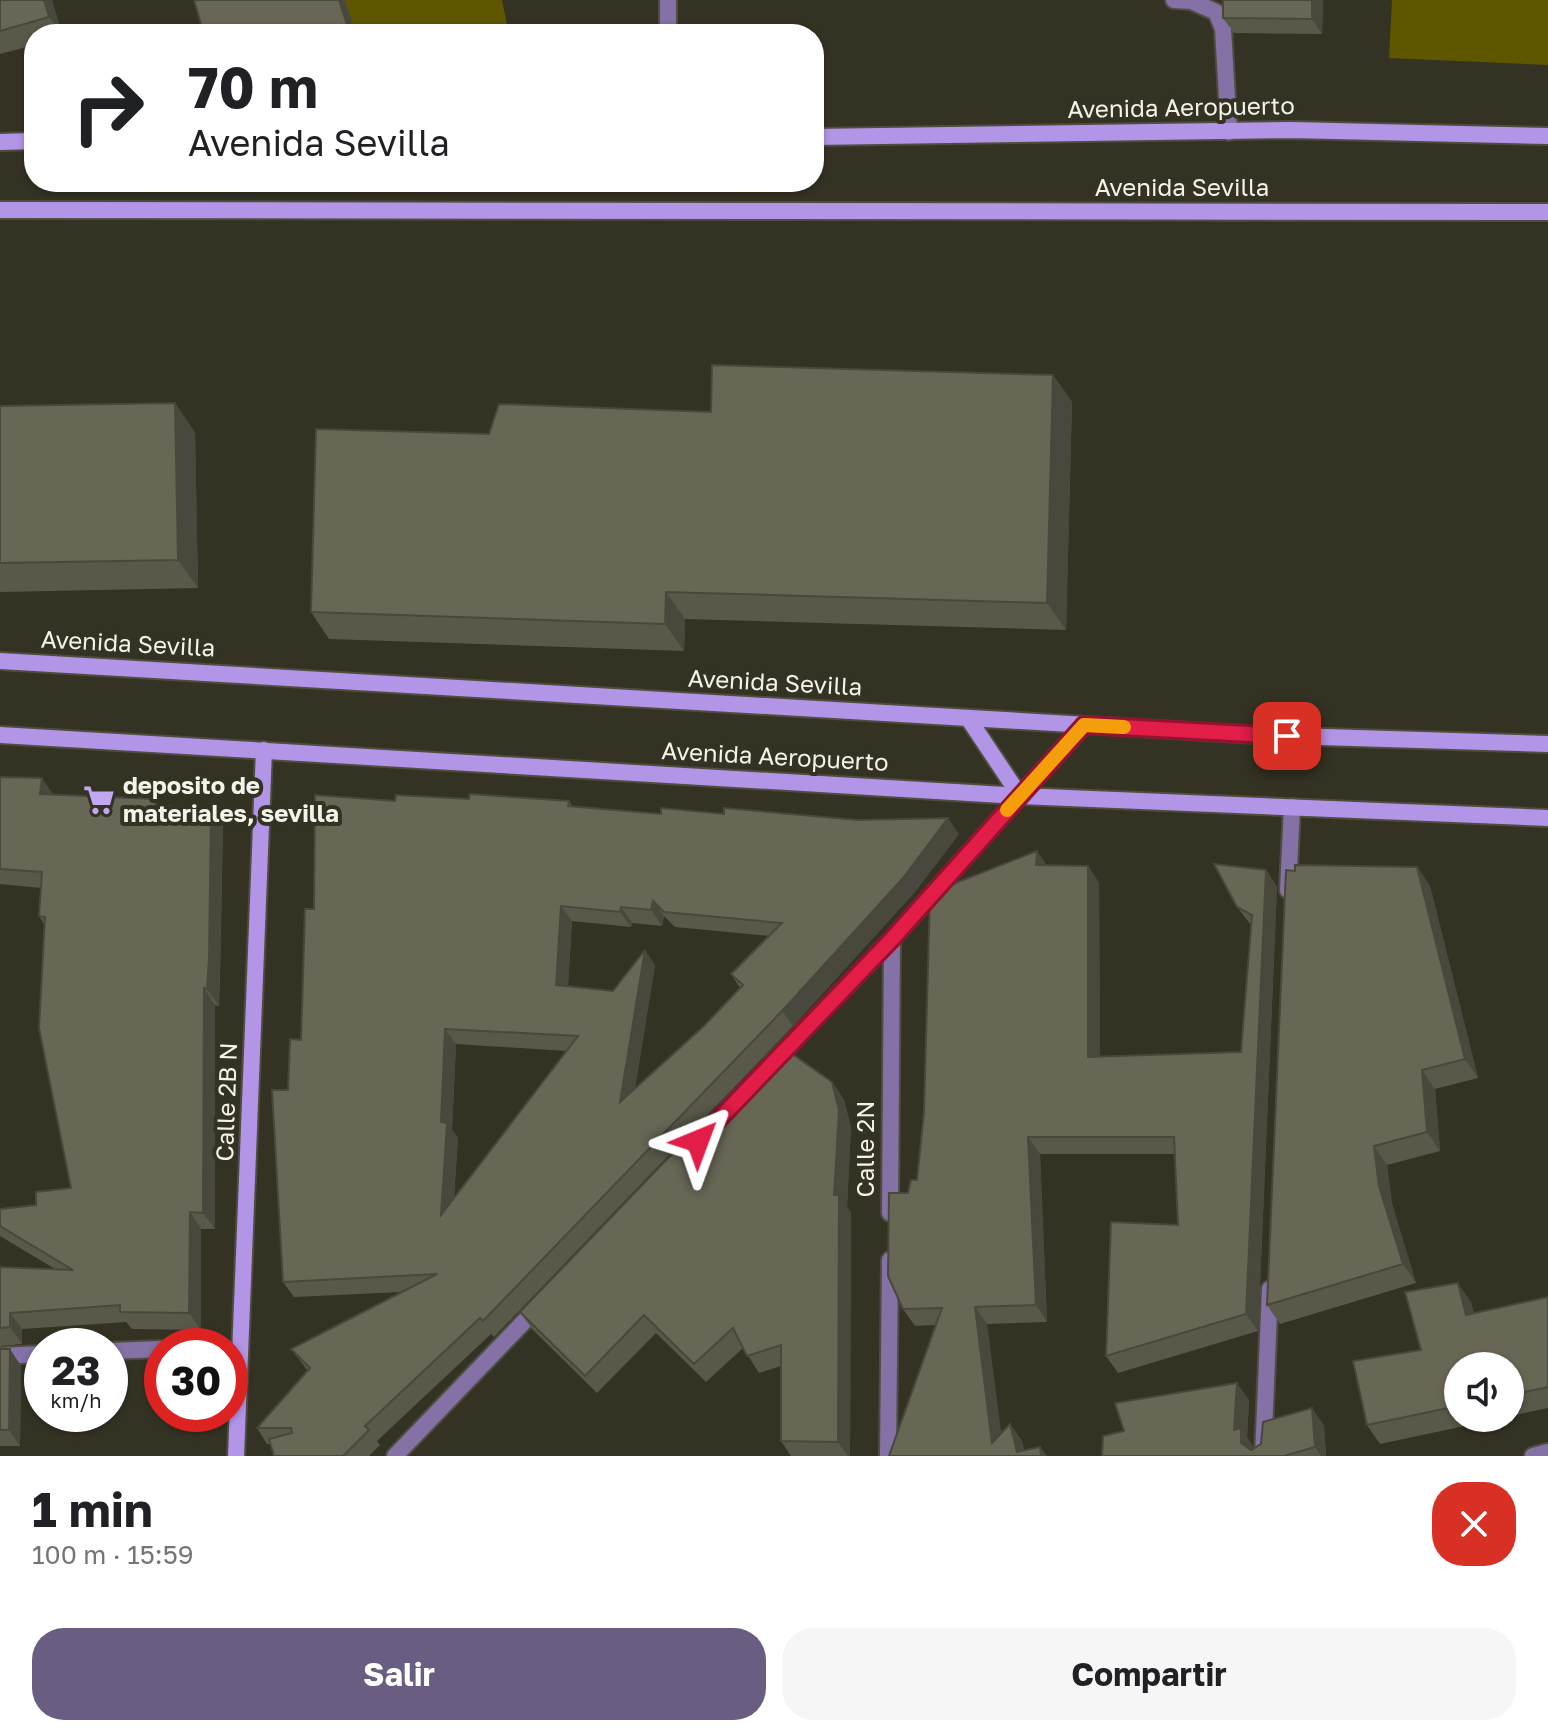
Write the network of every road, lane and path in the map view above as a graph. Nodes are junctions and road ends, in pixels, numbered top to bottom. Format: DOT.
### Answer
graph roads {
  1 [pos="668,0"];
  2 [pos="1174,0"];
  3 [pos="668,24"];
  4 [pos="1229,132"];
  5 [pos="1548,136"];
  6 [pos="824,137"];
  7 [pos="24,141"];
  8 [pos="0,142"];
  9 [pos="0,210"];
  10 [pos="1548,212"];
  11 [pos="0,661"];
  12 [pos="968,718"];
  13 [pos="1084,725"];
  14 [pos="0,735"];
  15 [pos="1548,744"];
  16 [pos="264,750"];
  17 [pos="1020,796"];
  18 [pos="1292,807"];
  19 [pos="1548,818"];
  20 [pos="1288,902"];
  21 [pos="892,939"];
  22 [pos="760,1077"];
  23 [pos="1271,1266"];
  24 [pos="550,1295"];
  25 [pos="237,1328"];
  26 [pos="24,1355"];
  27 [pos="0,1356"];
  28 [pos="236,1432"];
  29 [pos="1548,1452"];
  30 [pos="236,1456"];
  31 [pos="395,1456"];
  32 [pos="888,1456"];
  33 [pos="1263,1456"];
  34 [pos="1533,1456"];
  1 -- 3 [label="street"];
  2 -- 4 [label="street"];
  4 -- 5 [label="main road, Avenida Aeropuerto"];
  4 -- 6 [label="main road, Avenida Aeropuerto"];
  7 -- 8 [label="main road"];
  9 -- 10 [label="main road, Avenida Sevilla"];
  11 -- 12 [label="main road, Avenida Sevilla"];
  12 -- 13 [label="main road, Avenida Sevilla"];
  12 -- 17 [label="main road"];
  13 -- 15 [label="main road, Avenida Sevilla"];
  13 -- 17 [label="main road"];
  14 -- 16 [label="main road, Avenida Aeropuerto"];
  16 -- 17 [label="main road, Avenida Aeropuerto"];
  16 -- 25 [label="main road, Calle 2B N"];
  17 -- 18 [label="main road, Avenida Aeropuerto"];
  17 -- 21 [label="street"];
  18 -- 19 [label="main road, Avenida Aeropuerto"];
  18 -- 20 [label="street"];
  21 -- 22 [label="street"];
  21 -- 32 [label="street, Calle 2N"];
  23 -- 33 [label="street"];
  24 -- 31 [label="street"];
  26 -- 27 [label="street"];
  28 -- 30 [label="main road, Calle 2B N"];
  29 -- 34 [label="street"];
}
